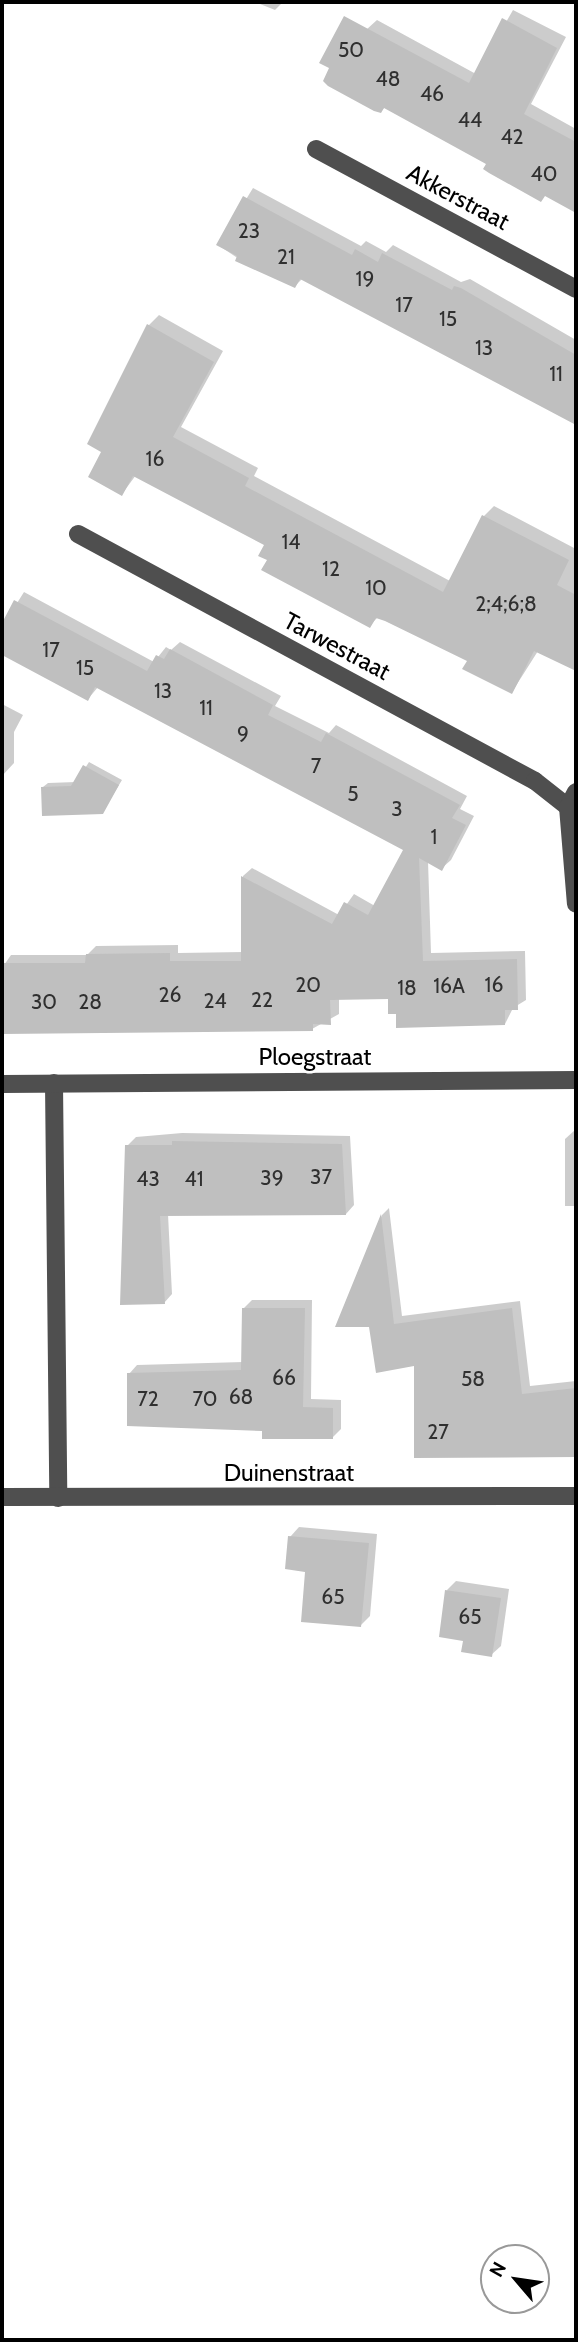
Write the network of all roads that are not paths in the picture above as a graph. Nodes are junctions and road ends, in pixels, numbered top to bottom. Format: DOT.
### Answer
graph roads {
  1 [pos="316,149"];
  2 [pos="576,289"];
  3 [pos="78,534"];
  4 [pos="572,800"];
  5 [pos="576,904"];
  6 [pos="576,1080"];
  7 [pos="54,1083"];
  8 [pos="2,1084"];
  9 [pos="576,1496"];
  10 [pos="2,1497"];
  11 [pos="58,1498"];
  1 -- 2 [label="street, Akkerstraat"];
  3 -- 4 [label="street, Tarwestraat"];
  4 -- 5 [label="street"];
  6 -- 7 [label="street, Ploegstraat"];
  7 -- 8 [label="street, Ploegstraat"];
  7 -- 11 [label="street"];
  9 -- 11 [label="street, Duinenstraat"];
  10 -- 11 [label="street, Duinenstraat"];
}
